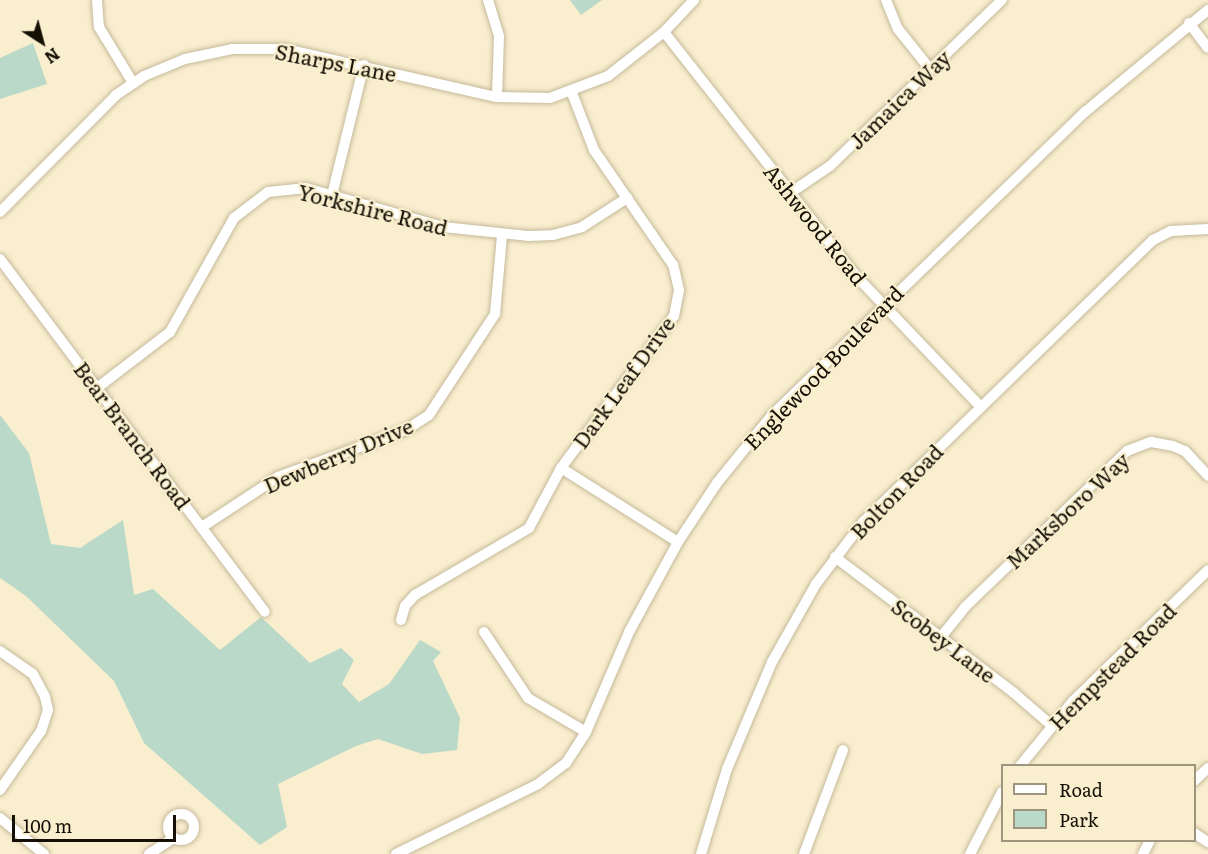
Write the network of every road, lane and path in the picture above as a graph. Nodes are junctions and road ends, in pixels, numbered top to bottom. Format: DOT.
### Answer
graph roads {
  1 [pos="97,0"];
  2 [pos="488,0"];
  3 [pos="694,0"];
  4 [pos="886,0"];
  5 [pos="1002,0"];
  6 [pos="1208,10"];
  7 [pos="1189,23"];
  8 [pos="664,32"];
  9 [pos="1208,48"];
  10 [pos="364,65"];
  11 [pos="930,69"];
  12 [pos="133,82"];
  13 [pos="572,93"];
  14 [pos="497,97"];
  15 [pos="790,193"];
  16 [pos="332,195"];
  17 [pos="627,198"];
  18 [pos="0,212"];
  19 [pos="1208,229"];
  20 [pos="502,235"];
  21 [pos="0,259"];
  22 [pos="883,304"];
  23 [pos="97,388"];
  24 [pos="980,406"];
  25 [pos="561,468"];
  26 [pos="1208,476"];
  27 [pos="202,527"];
  28 [pos="678,542"];
  29 [pos="835,557"];
  30 [pos="1208,570"];
  31 [pos="266,612"];
  32 [pos="400,620"];
  33 [pos="484,632"];
  34 [pos="941,637"];
  35 [pos="0,651"];
  36 [pos="1051,725"];
  37 [pos="586,732"];
  38 [pos="843,750"];
  39 [pos="1021,764"];
  40 [pos="1208,768"];
  41 [pos="1196,779"];
  42 [pos="0,790"];
  43 [pos="1001,794"];
  44 [pos="0,818"];
  45 [pos="174,838"];
  46 [pos="44,854"];
  47 [pos="149,854"];
  48 [pos="396,854"];
  49 [pos="701,854"];
  50 [pos="804,854"];
  51 [pos="970,854"];
  1 -- 12 [label="street"];
  2 -- 14 [label="street"];
  3 -- 8 [label="street, Sharps Lane"];
  4 -- 11 [label="street"];
  5 -- 11 [label="street, Jamaica Way"];
  6 -- 7 [label="street, Englewood Boulevard"];
  7 -- 9 [label="street"];
  7 -- 22 [label="street, Englewood Boulevard"];
  8 -- 13 [label="street, Sharps Lane"];
  8 -- 15 [label="street, Ashwood Road"];
  10 -- 12 [label="street, Sharps Lane"];
  10 -- 14 [label="street, Sharps Lane"];
  10 -- 16 [label="street"];
  11 -- 15 [label="street, Jamaica Way"];
  12 -- 18 [label="street, Sharps Lane"];
  13 -- 14 [label="street, Sharps Lane"];
  13 -- 17 [label="street, Dark Leaf Drive"];
  15 -- 22 [label="street, Ashwood Road"];
  16 -- 20 [label="street, Yorkshire Road"];
  16 -- 23 [label="street, Yorkshire Road"];
  17 -- 20 [label="street, Yorkshire Road"];
  17 -- 25 [label="street, Dark Leaf Drive"];
  19 -- 24 [label="street, Bolton Road"];
  20 -- 27 [label="street, Dewberry Drive"];
  21 -- 23 [label="street, Bear Branch Road"];
  22 -- 24 [label="street, Ashwood Road"];
  22 -- 28 [label="street, Englewood Boulevard"];
  23 -- 27 [label="street, Bear Branch Road"];
  24 -- 29 [label="street, Bolton Road"];
  25 -- 28 [label="street"];
  25 -- 32 [label="street, Dark Leaf Drive"];
  26 -- 34 [label="street, Marksboro Way"];
  27 -- 31 [label="street, Bear Branch Road"];
  28 -- 37 [label="street, Englewood Boulevard"];
  29 -- 34 [label="street, Scobey Lane"];
  29 -- 49 [label="street, Bolton Road"];
  30 -- 36 [label="street, Hempstead Road"];
  33 -- 37 [label="street"];
  34 -- 36 [label="street, Scobey Lane"];
  35 -- 42 [label="street"];
  36 -- 39 [label="street, Hempstead Road"];
  37 -- 48 [label="street, Englewood Boulevard"];
  38 -- 50 [label="street"];
  40 -- 41 [label="street"];
  43 -- 51 [label="street"];
  44 -- 46 [label="street"];
  45 -- 47 [label="street"];
}
